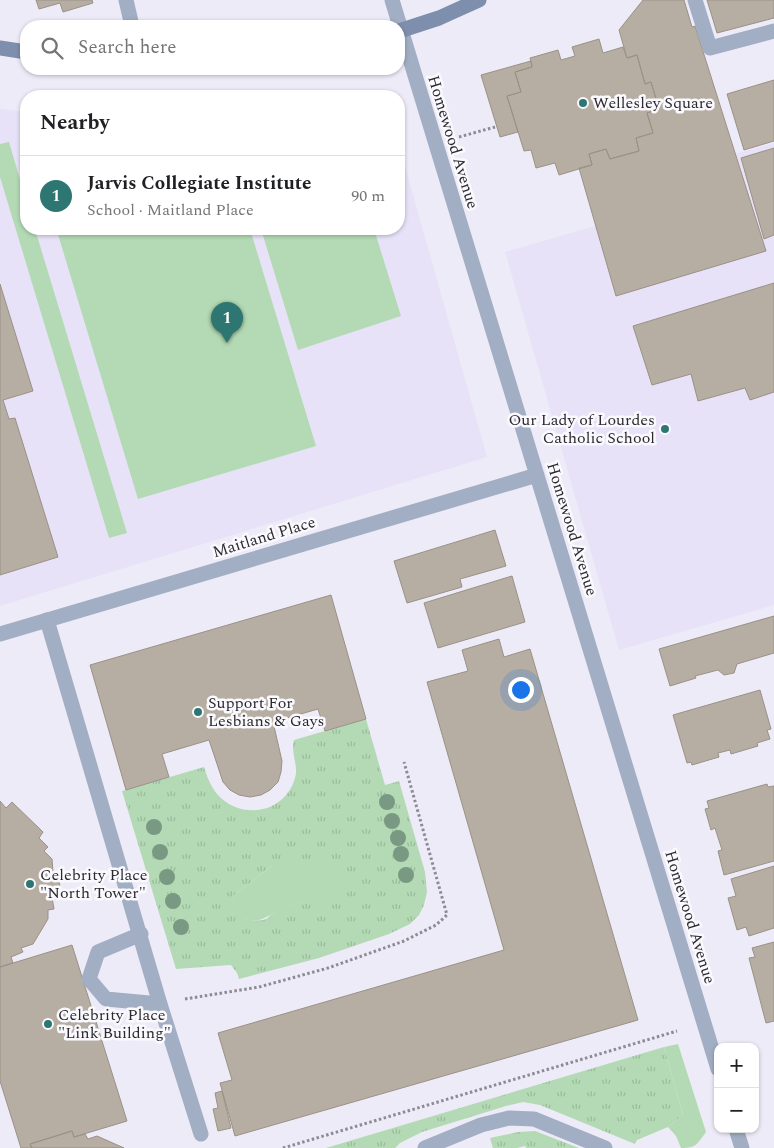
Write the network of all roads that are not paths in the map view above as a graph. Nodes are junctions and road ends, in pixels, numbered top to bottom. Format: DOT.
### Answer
graph roads {
  1 [pos="126,0"];
  2 [pos="392,0"];
  3 [pos="479,0"];
  4 [pos="695,0"];
  5 [pos="131,20"];
  6 [pos="397,20"];
  7 [pos="405,28"];
  8 [pos="774,30"];
  9 [pos="405,46"];
  10 [pos="0,48"];
  11 [pos="20,51"];
  12 [pos="537,475"];
  13 [pos="47,620"];
  14 [pos="0,634"];
  15 [pos="141,934"];
  16 [pos="160,1004"];
  17 [pos="714,1056"];
  18 [pos="737,1133"];
  19 [pos="202,1134"];
  20 [pos="425,1148"];
  21 [pos="605,1148"];
  22 [pos="742,1148"];
  1 -- 5 [label="street"];
  2 -- 6 [label="street, Homewood Avenue"];
  3 -- 7 [label="street"];
  4 -- 8 [label="street"];
  9 -- 12 [label="street, Homewood Avenue"];
  10 -- 11 [label="street"];
  12 -- 13 [label="street, Maitland Place"];
  12 -- 17 [label="street, Homewood Avenue"];
  13 -- 14 [label="street, Maitland Place"];
  13 -- 15 [label="street"];
  15 -- 16 [label="street"];
  15 -- 16 [label="street"];
  16 -- 19 [label="street"];
  18 -- 22 [label="street"];
  20 -- 21 [label="street"];
}
